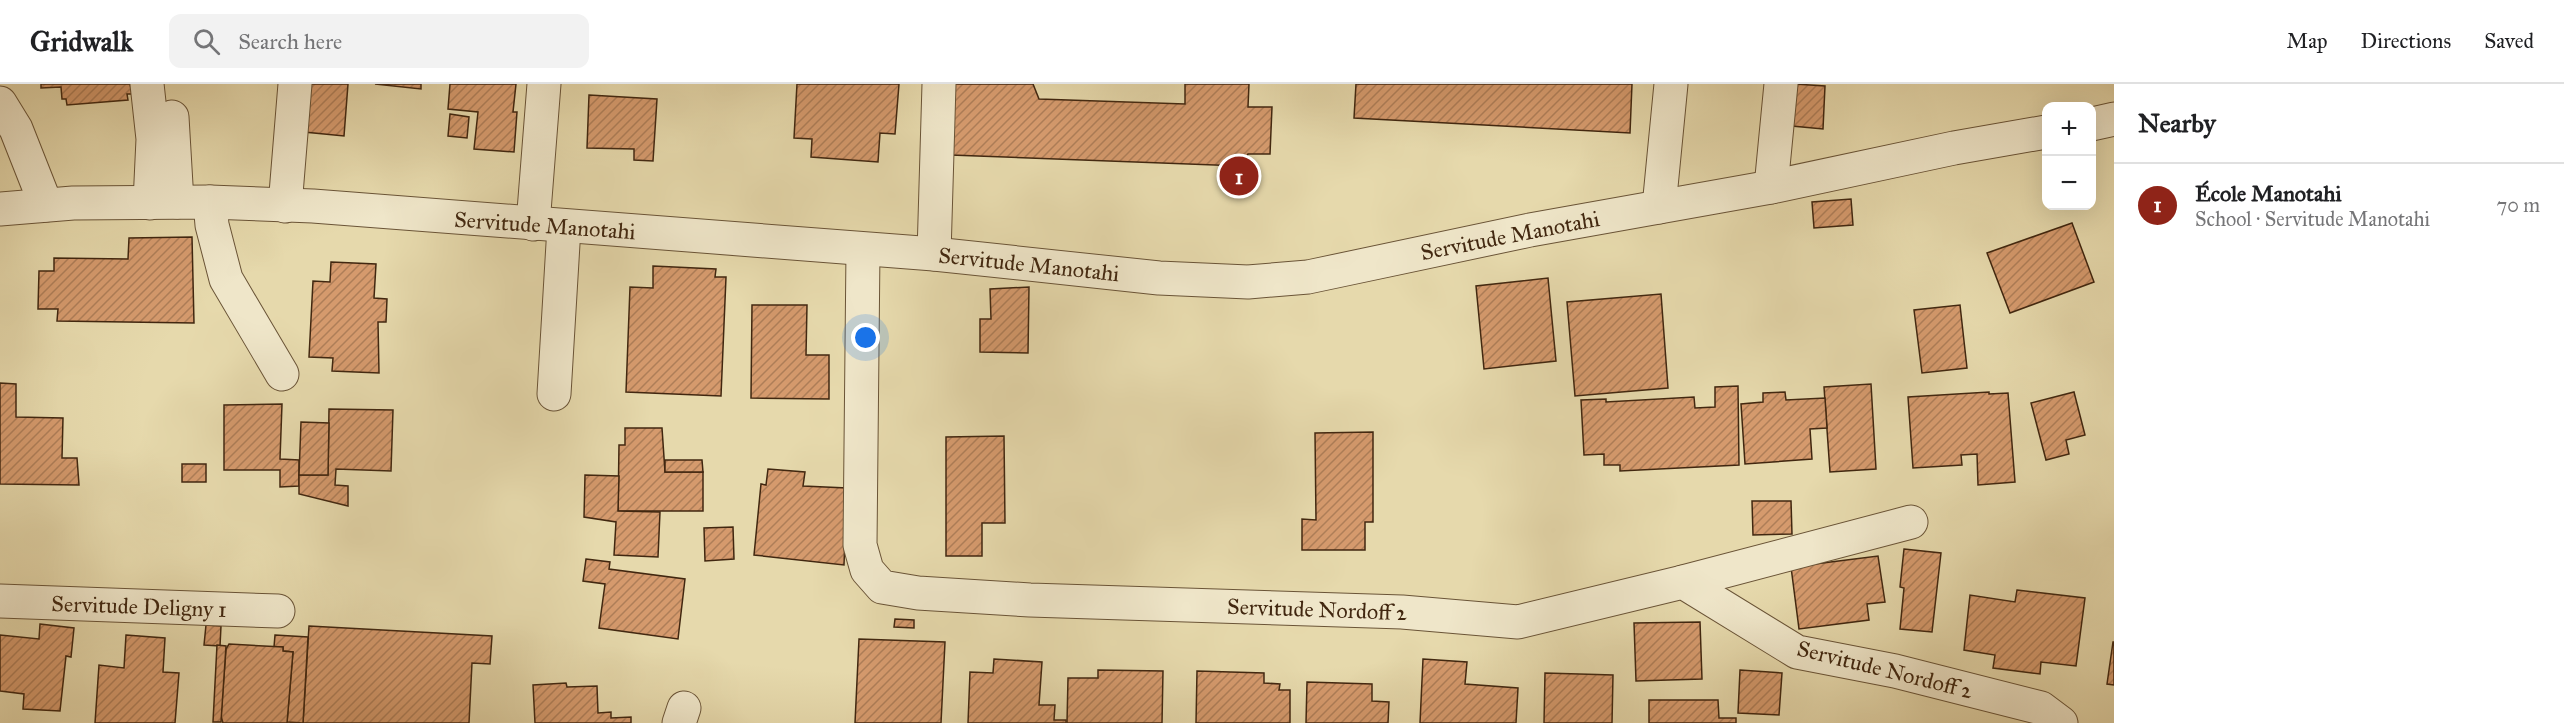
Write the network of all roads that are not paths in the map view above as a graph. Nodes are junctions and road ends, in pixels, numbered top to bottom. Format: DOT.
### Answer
graph roads {
  1 [pos="147,84"];
  2 [pos="169,84"];
  3 [pos="295,84"];
  4 [pos="544,84"];
  5 [pos="939,84"];
  6 [pos="1671,84"];
  7 [pos="1781,84"];
  8 [pos="0,103"];
  9 [pos="2114,119"];
  10 [pos="2096,123"];
  11 [pos="2042,133"];
  12 [pos="1772,187"];
  13 [pos="164,202"];
  14 [pos="210,202"];
  15 [pos="46,205"];
  16 [pos="285,206"];
  17 [pos="1659,207"];
  18 [pos="0,209"];
  19 [pos="548,225"];
  20 [pos="863,249"];
  21 [pos="934,254"];
  22 [pos="282,375"];
  23 [pos="554,394"];
  24 [pos="1911,522"];
  25 [pos="1683,582"];
  26 [pos="0,601"];
  27 [pos="278,611"];
  28 [pos="2061,723"];
  1 -- 13 [label="street"];
  2 -- 13 [label="street"];
  3 -- 16 [label="street"];
  4 -- 19 [label="street"];
  5 -- 21 [label="street"];
  6 -- 17 [label="street"];
  7 -- 12 [label="street"];
  8 -- 15 [label="street"];
  9 -- 10 [label="street"];
  11 -- 12 [label="street, Servitude Manotahi"];
  12 -- 17 [label="street, Servitude Manotahi"];
  13 -- 14 [label="street, Servitude Manotahi"];
  13 -- 15 [label="street, Servitude Manotahi"];
  14 -- 16 [label="street, Servitude Manotahi"];
  14 -- 22 [label="street"];
  15 -- 18 [label="street, Servitude Manotahi"];
  16 -- 19 [label="street, Servitude Manotahi"];
  17 -- 21 [label="street, Servitude Manotahi"];
  19 -- 20 [label="street, Servitude Manotahi"];
  19 -- 23 [label="street"];
  20 -- 21 [label="street, Servitude Manotahi"];
  20 -- 25 [label="street, Servitude Nordoff 2"];
  24 -- 25 [label="street"];
  25 -- 28 [label="street, Servitude Nordoff 2"];
  26 -- 27 [label="street, Servitude Deligny 1"];
}
